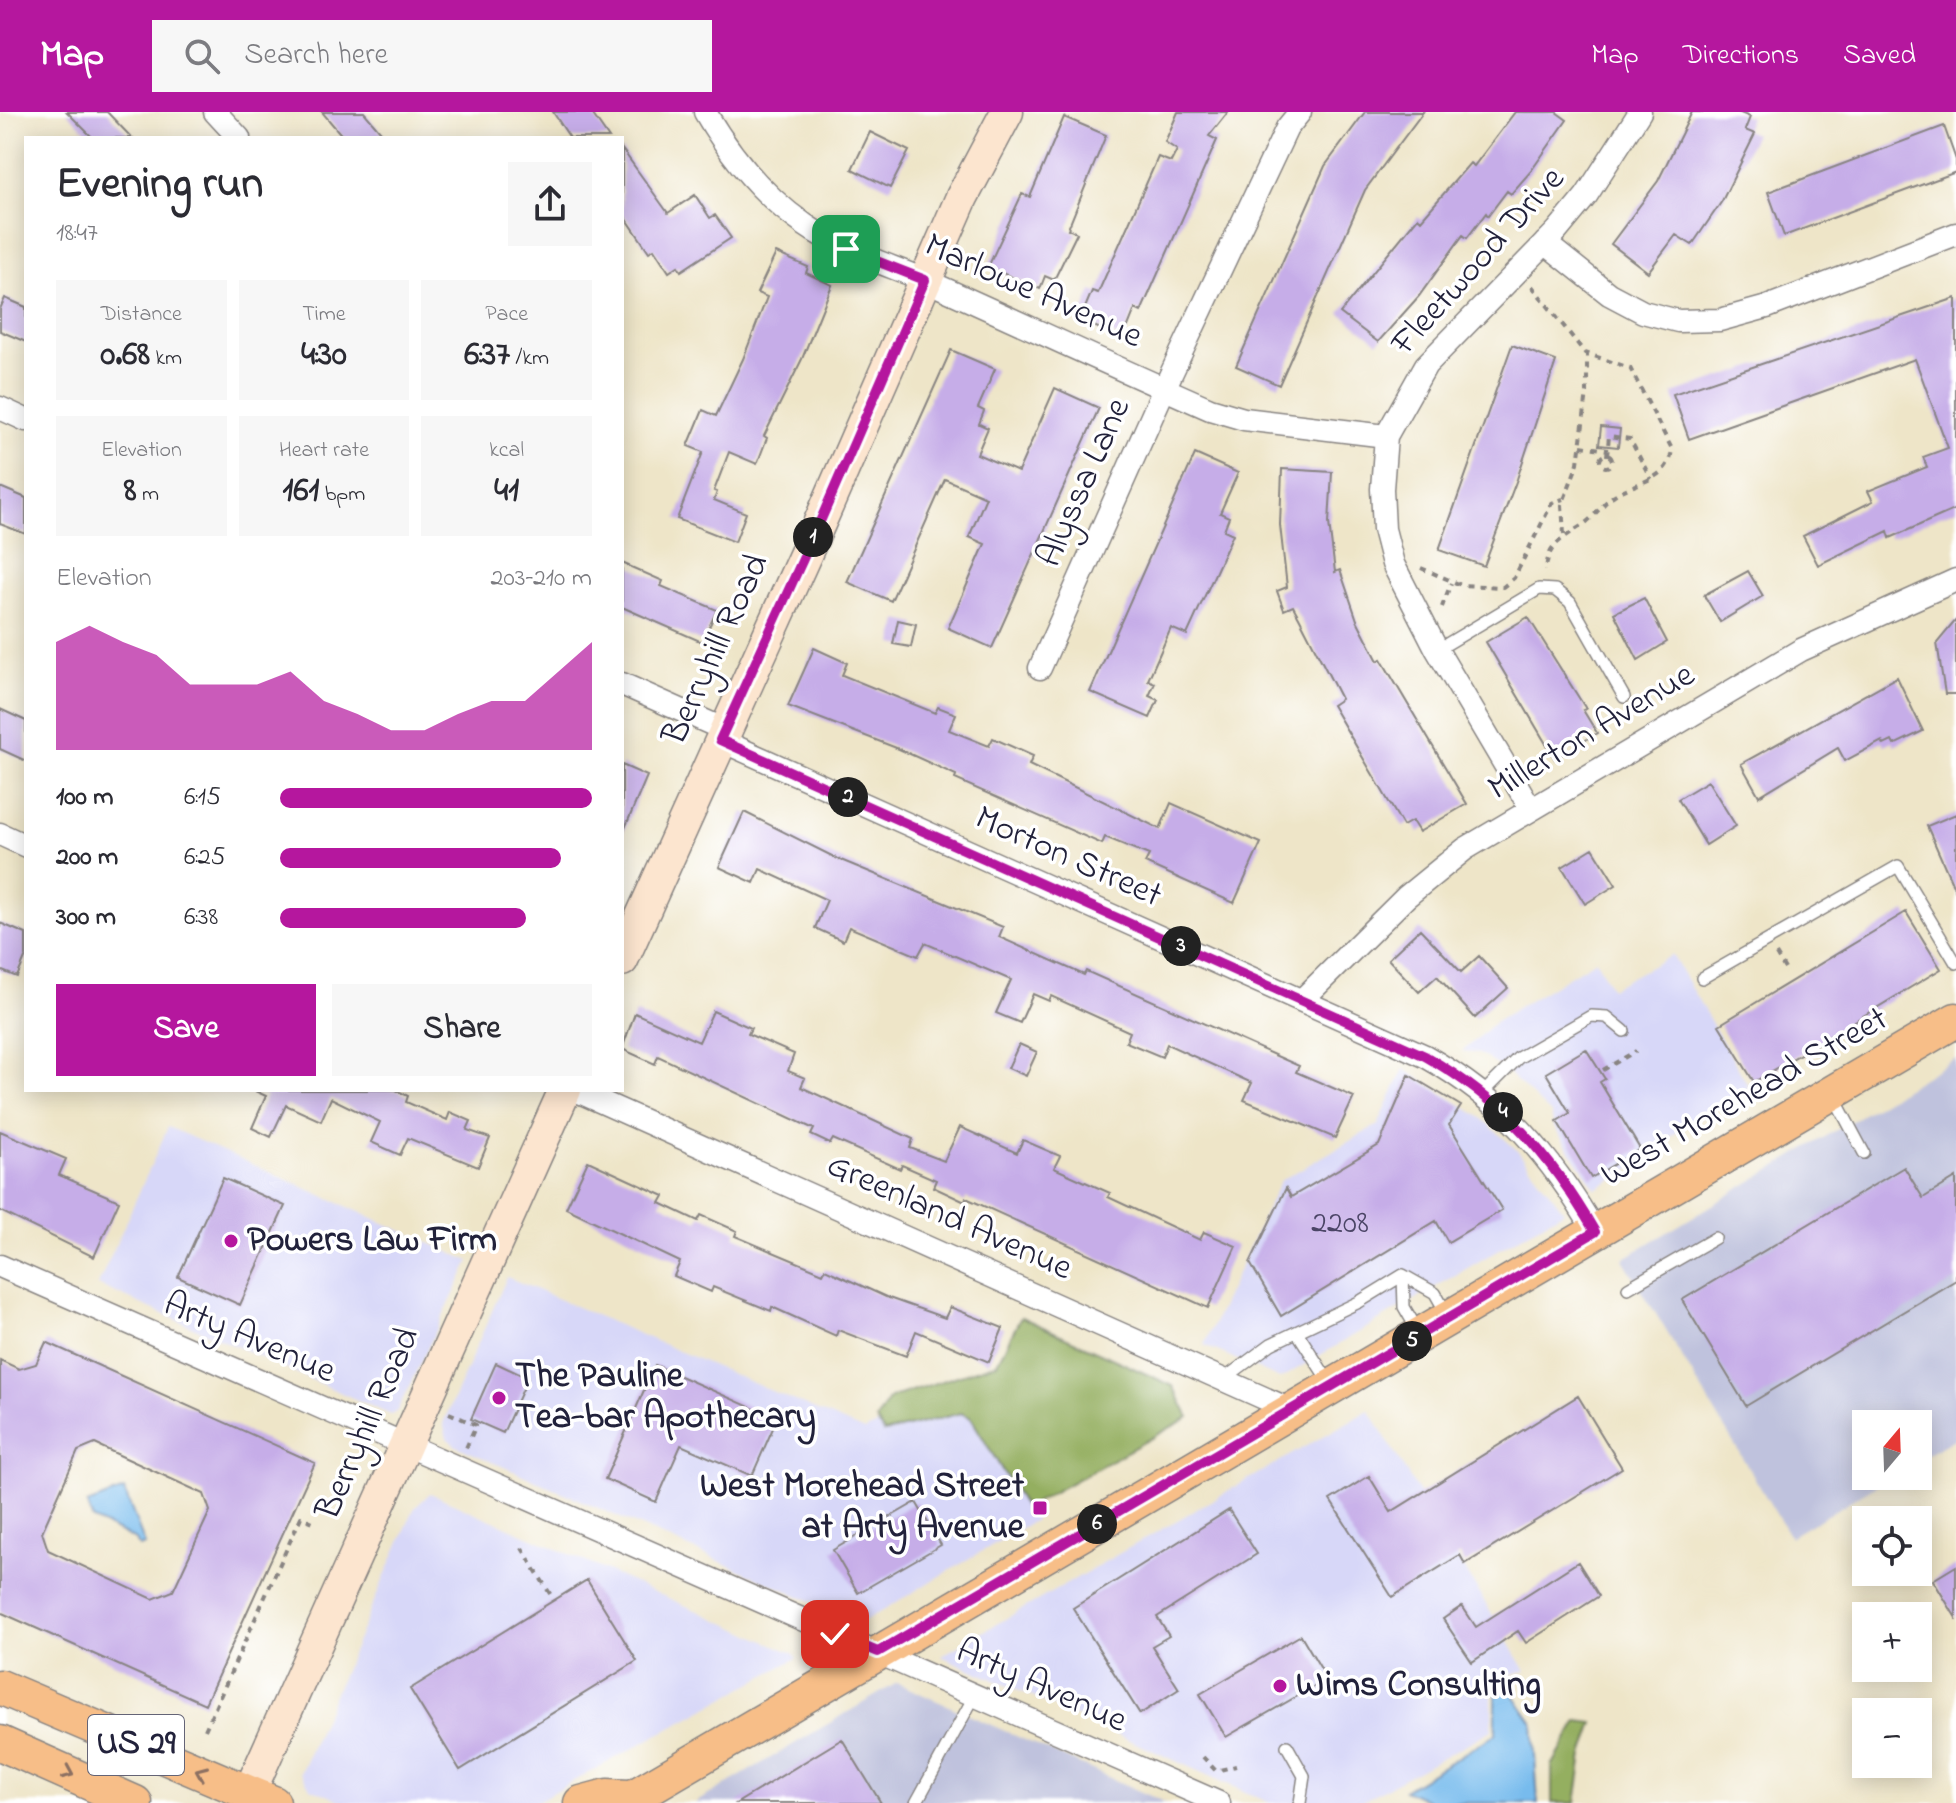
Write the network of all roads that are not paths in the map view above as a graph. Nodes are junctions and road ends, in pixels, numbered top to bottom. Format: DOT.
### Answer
graph roads {
  1 [pos="215,112"];
  2 [pos="705,112"];
  3 [pos="1007,112"];
  4 [pos="1300,112"];
  5 [pos="1640,112"];
  6 [pos="237,136"];
  7 [pos="1956,234"];
  8 [pos="1545,243"];
  9 [pos="925,280"];
  10 [pos="1164,389"];
  11 [pos="0,408"];
  12 [pos="24,419"];
  13 [pos="1386,436"];
  14 [pos="1956,580"];
  15 [pos="1437,650"];
  16 [pos="1040,668"];
  17 [pos="624,685"];
  18 [pos="1624,697"];
  19 [pos="722,734"];
  20 [pos="1531,809"];
  21 [pos="0,834"];
  22 [pos="24,845"];
  23 [pos="624,955"];
  24 [pos="1956,963"];
  25 [pos="1702,978"];
  26 [pos="1302,1000"];
  27 [pos="1956,1020"];
  28 [pos="1624,1031"];
  29 [pos="564,1092"];
  30 [pos="579,1092"];
  31 [pos="1832,1093"];
  32 [pos="1482,1094"];
  33 [pos="1864,1153"];
  34 [pos="1595,1232"];
  35 [pos="1715,1238"];
  36 [pos="0,1266"];
  37 [pos="1403,1275"];
  38 [pos="1628,1288"];
  39 [pos="1449,1318"];
  40 [pos="1297,1332"];
  41 [pos="1420,1336"];
  42 [pos="1224,1379"];
  43 [pos="1333,1387"];
  44 [pos="1293,1411"];
  45 [pos="403,1443"];
  46 [pos="878,1652"];
  47 [pos="0,1687"];
  48 [pos="975,1695"];
  49 [pos="0,1743"];
  50 [pos="1287,1746"];
  51 [pos="261,1798"];
  52 [pos="639,1798"];
  53 [pos="135,1803"];
  54 [pos="581,1803"];
  55 [pos="916,1803"];
  56 [pos="1219,1803"];
  57 [pos="1300,1803"];
  1 -- 6 [label="street"];
  2 -- 9 [label="street, Marlowe Avenue"];
  3 -- 9 [label="street, Berryhill Road"];
  4 -- 10 [label="street, Alyssa Lane"];
  5 -- 8 [label="street, Fleetwood Drive"];
  7 -- 8 [label="street"];
  8 -- 13 [label="street, Fleetwood Drive"];
  9 -- 10 [label="street, Marlowe Avenue"];
  9 -- 19 [label="street, Berryhill Road"];
  10 -- 13 [label="street, Marlowe Avenue"];
  10 -- 16 [label="street, Alyssa Lane"];
  11 -- 12 [label="street"];
  13 -- 15 [label="street, Fleetwood Drive"];
  14 -- 20 [label="street, Millerton Avenue"];
  15 -- 18 [label="lane"];
  15 -- 20 [label="street, Fleetwood Drive"];
  17 -- 19 [label="street, Morton Street"];
  19 -- 23 [label="street, Berryhill Road"];
  19 -- 26 [label="street, Morton Street"];
  20 -- 26 [label="street, Millerton Avenue"];
  21 -- 22 [label="street"];
  24 -- 25 [label="lane"];
  26 -- 32 [label="street, Morton Street"];
  27 -- 31 [label="main road, West Morehead Street"];
  28 -- 32 [label="lane"];
  29 -- 45 [label="street, Berryhill Road"];
  30 -- 42 [label="street, Greenland Avenue"];
  31 -- 33 [label="lane"];
  31 -- 34 [label="main road, West Morehead Street"];
  32 -- 34 [label="street, Morton Street"];
  34 -- 39 [label="main road, West Morehead Street"];
  35 -- 38 [label="lane"];
  36 -- 45 [label="street, Arty Avenue"];
  37 -- 39 [label="lane"];
  37 -- 40 [label="lane"];
  37 -- 41 [label="lane"];
  39 -- 41 [label="main road, West Morehead Street"];
  40 -- 42 [label="lane"];
  40 -- 43 [label="lane"];
  41 -- 43 [label="main road, West Morehead Street"];
  42 -- 44 [label="street, Greenland Avenue"];
  43 -- 44 [label="main road, West Morehead Street"];
  44 -- 46 [label="main road, West Morehead Street"];
  45 -- 46 [label="street, Arty Avenue"];
  45 -- 51 [label="street, Berryhill Road"];
  46 -- 48 [label="street, Arty Avenue"];
  46 -- 52 [label="main road, West Morehead Street"];
  51 -- 47 [label="main road, US 29, one-way"];
  48 -- 55 [label="lane"];
  48 -- 56 [label="street, Arty Avenue"];
  49 -- 53 [label="main road, US 29, one-way"];
  50 -- 57 [label="lane"];
  52 -- 54 [label="main road"];
}
